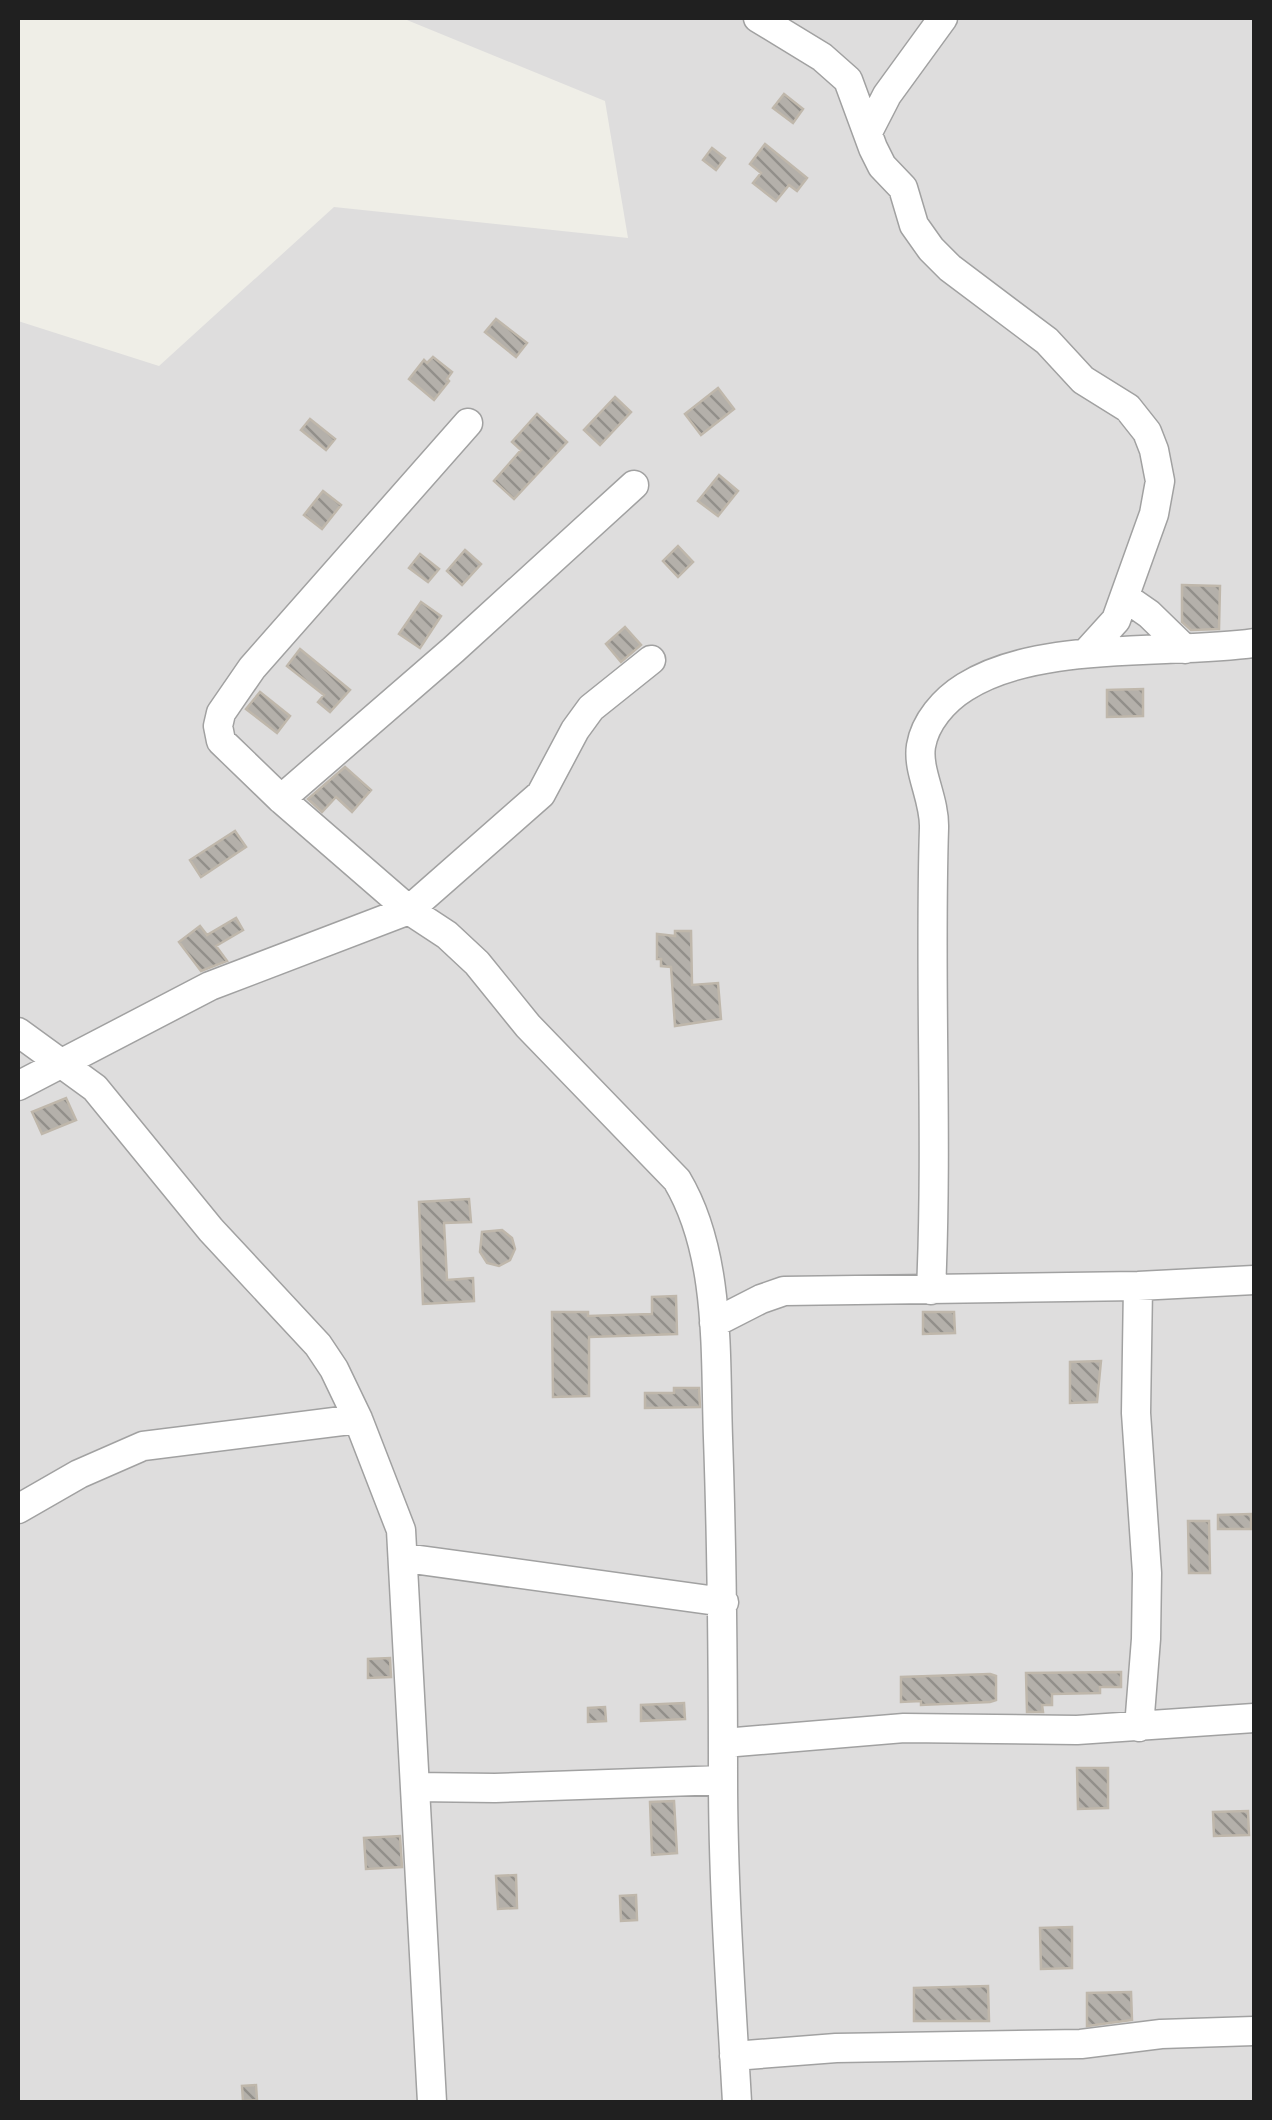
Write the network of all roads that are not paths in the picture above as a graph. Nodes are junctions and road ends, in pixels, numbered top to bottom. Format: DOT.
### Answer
graph roads {
  1 [pos="758,18"];
  2 [pos="942,18"];
  3 [pos="788,26"];
  4 [pos="868,132"];
  5 [pos="468,422"];
  6 [pos="634,484"];
  7 [pos="1126,598"];
  8 [pos="1254,643"];
  9 [pos="1185,649"];
  10 [pos="1087,652"];
  11 [pos="650,660"];
  12 [pos="281,799"];
  13 [pos="409,910"];
  14 [pos="18,1032"];
  15 [pos="60,1062"];
  16 [pos="18,1086"];
  17 [pos="1254,1280"];
  18 [pos="1138,1286"];
  19 [pos="931,1290"];
  20 [pos="714,1323"];
  21 [pos="358,1419"];
  22 [pos="18,1509"];
  23 [pos="405,1558"];
  24 [pos="724,1602"];
  25 [pos="1254,1718"];
  26 [pos="1139,1727"];
  27 [pos="724,1744"];
  28 [pos="723,1780"];
  29 [pos="414,1787"];
  30 [pos="1254,2031"];
  31 [pos="734,2056"];
  32 [pos="432,2102"];
  33 [pos="737,2102"];
  1 -- 3 [label="street"];
  2 -- 4 [label="street"];
  3 -- 4 [label="street"];
  4 -- 7 [label="street"];
  5 -- 12 [label="street"];
  6 -- 12 [label="street"];
  7 -- 9 [label="street"];
  7 -- 10 [label="street"];
  8 -- 9 [label="street"];
  9 -- 10 [label="street"];
  10 -- 19 [label="street"];
  11 -- 13 [label="street"];
  12 -- 13 [label="street"];
  13 -- 15 [label="street"];
  13 -- 20 [label="street"];
  14 -- 15 [label="street"];
  15 -- 16 [label="street"];
  15 -- 21 [label="street"];
  17 -- 18 [label="street"];
  18 -- 19 [label="street"];
  18 -- 26 [label="street"];
  19 -- 20 [label="street"];
  20 -- 24 [label="street"];
  21 -- 22 [label="street"];
  21 -- 23 [label="street"];
  23 -- 24 [label="street"];
  23 -- 29 [label="street"];
  24 -- 27 [label="street"];
  25 -- 26 [label="street"];
  26 -- 27 [label="street"];
  27 -- 28 [label="street"];
  28 -- 29 [label="street"];
  28 -- 31 [label="street"];
  29 -- 32 [label="street"];
  30 -- 31 [label="street"];
  31 -- 33 [label="street"];
}
